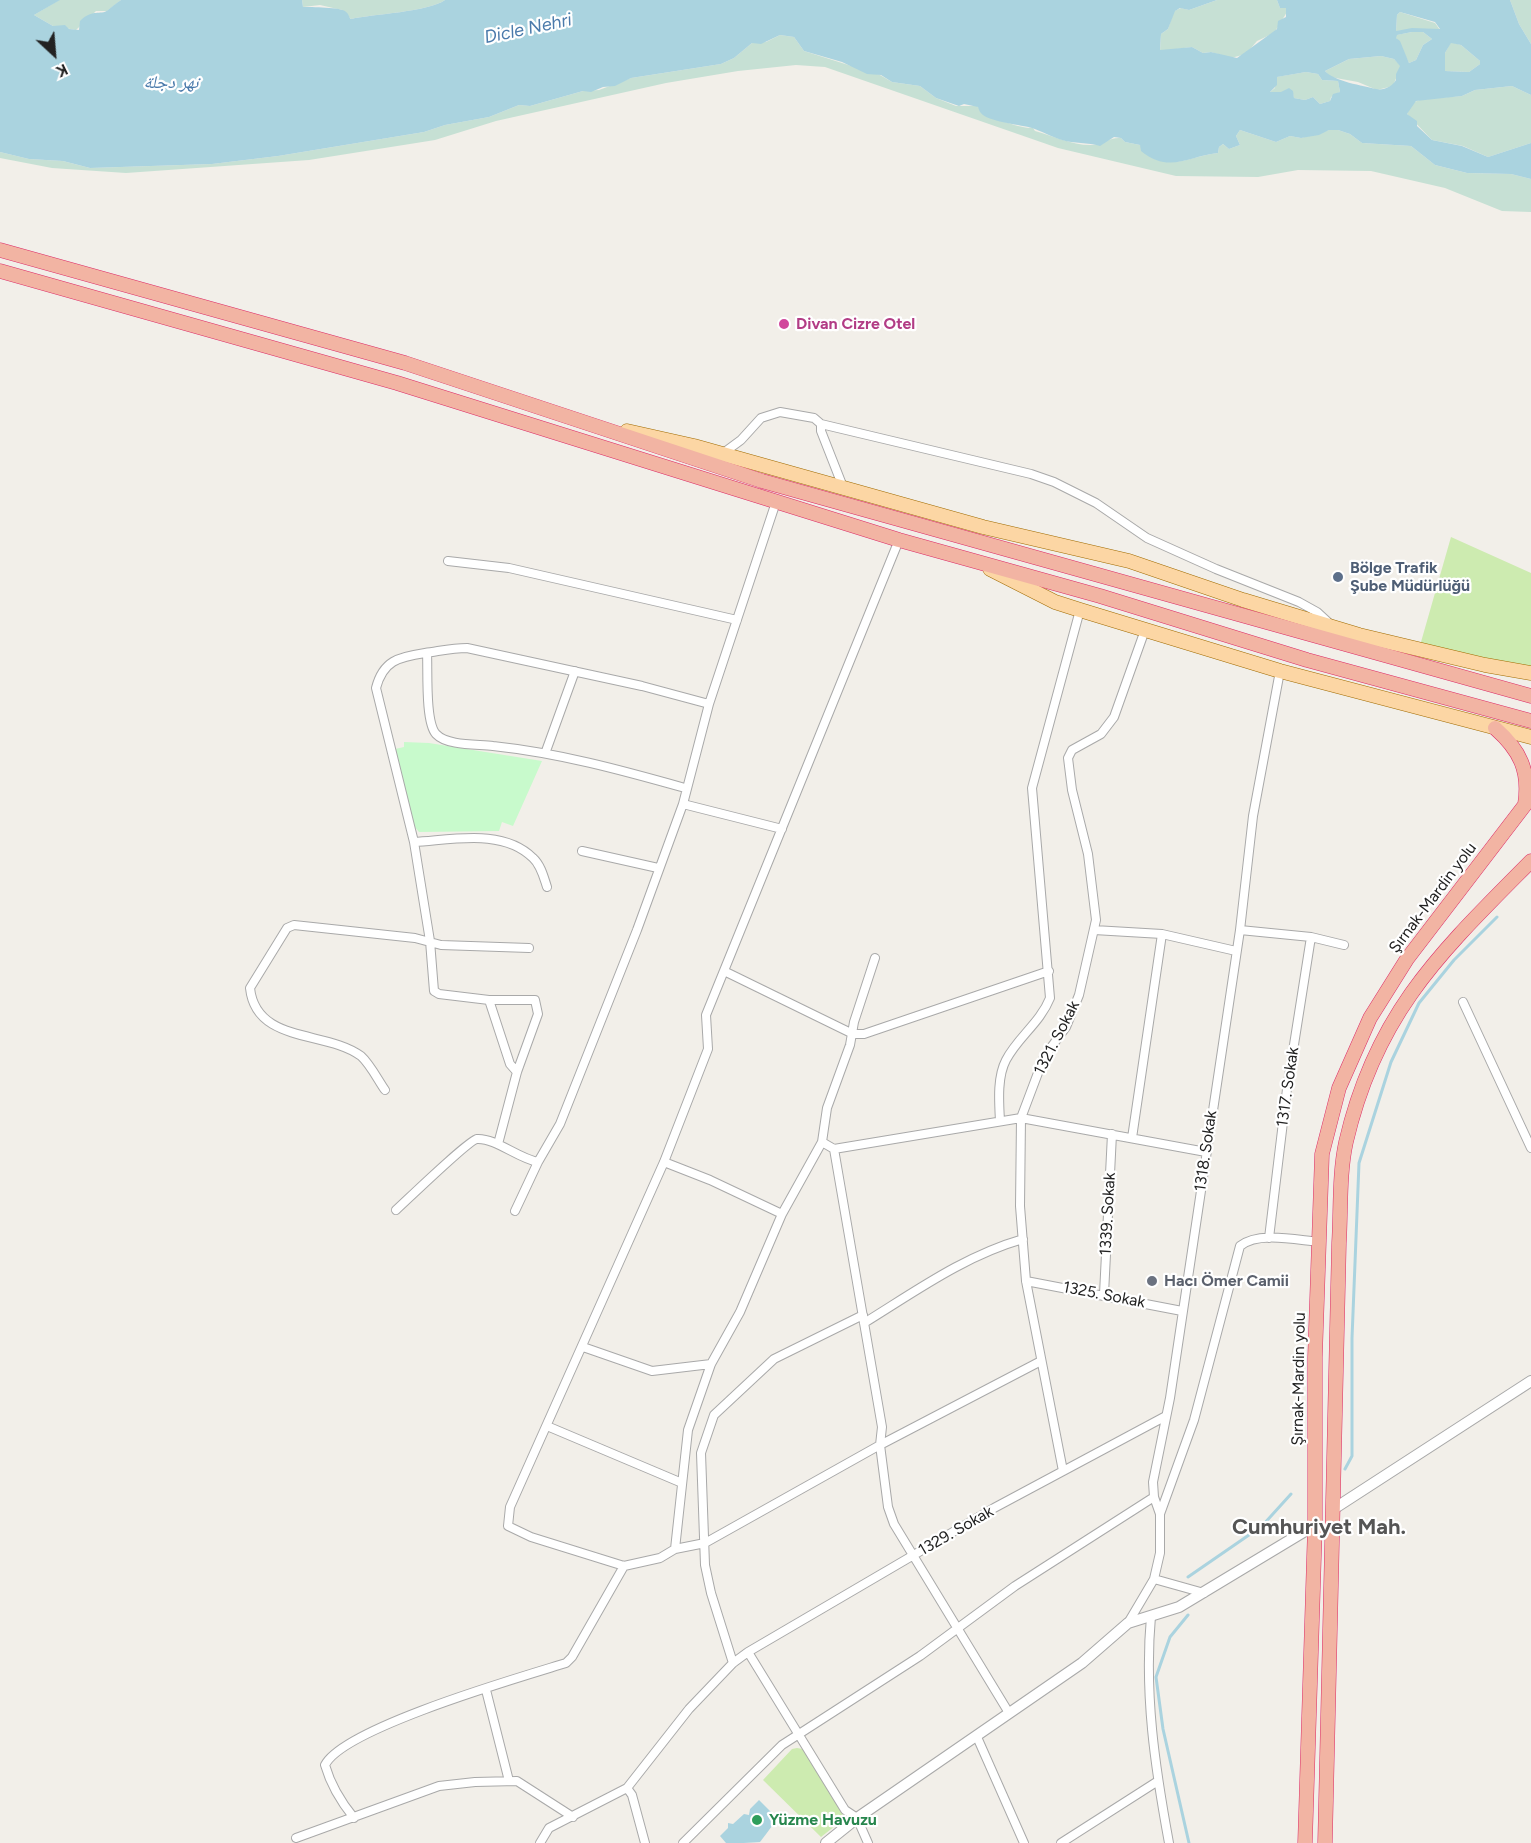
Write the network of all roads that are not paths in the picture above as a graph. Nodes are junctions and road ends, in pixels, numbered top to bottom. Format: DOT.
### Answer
graph roads {
  1 [pos="0,250"];
  2 [pos="0,271"];
  3 [pos="577,420"];
  4 [pos="821,424"];
  5 [pos="722,454"];
  6 [pos="843,487"];
  7 [pos="776,502"];
  8 [pos="899,540"];
  9 [pos="448,561"];
  10 [pos="981,564"];
  11 [pos="1080,610"];
  12 [pos="737,620"];
  13 [pos="1333,627"];
  14 [pos="1145,630"];
  15 [pos="427,653"];
  16 [pos="574,671"];
  17 [pos="1280,671"];
  18 [pos="1531,673"];
  19 [pos="1531,696"];
  20 [pos="709,704"];
  21 [pos="1531,721"];
  22 [pos="1495,728"];
  23 [pos="1531,737"];
  24 [pos="546,752"];
  25 [pos="685,788"];
  26 [pos="1528,801"];
  27 [pos="683,804"];
  28 [pos="782,829"];
  29 [pos="414,842"];
  30 [pos="582,851"];
  31 [pos="1531,861"];
  32 [pos="658,868"];
  33 [pos="547,887"];
  34 [pos="1094,930"];
  35 [pos="1240,930"];
  36 [pos="1162,934"];
  37 [pos="1311,937"];
  38 [pos="430,941"];
  39 [pos="1344,945"];
  40 [pos="529,948"];
  41 [pos="1236,951"];
  42 [pos="875,957"];
  43 [pos="724,971"];
  44 [pos="1049,971"];
  45 [pos="489,1000"];
  46 [pos="1463,1002"];
  47 [pos="852,1034"];
  48 [pos="517,1072"];
  49 [pos="386,1090"];
  50 [pos="1021,1118"];
  51 [pos="1000,1121"];
  52 [pos="1112,1134"];
  53 [pos="1132,1138"];
  54 [pos="822,1142"];
  55 [pos="498,1144"];
  56 [pos="1531,1148"];
  57 [pos="834,1149"];
  58 [pos="1206,1152"];
  59 [pos="538,1162"];
  60 [pos="664,1162"];
  61 [pos="396,1210"];
  62 [pos="515,1211"];
  63 [pos="782,1214"];
  64 [pos="1269,1238"];
  65 [pos="1023,1239"];
  66 [pos="1319,1242"];
  67 [pos="1026,1281"];
  68 [pos="1104,1294"];
  69 [pos="1182,1311"];
  70 [pos="863,1319"];
  71 [pos="583,1347"];
  72 [pos="1041,1361"];
  73 [pos="711,1365"];
  74 [pos="1531,1381"];
  75 [pos="1166,1416"];
  76 [pos="547,1426"];
  77 [pos="880,1445"];
  78 [pos="1064,1471"];
  79 [pos="682,1483"];
  80 [pos="1154,1497"];
  81 [pos="1332,1510"];
  82 [pos="1160,1514"];
  83 [pos="1315,1525"];
  84 [pos="705,1543"];
  85 [pos="675,1549"];
  86 [pos="912,1556"];
  87 [pos="624,1566"];
  88 [pos="1154,1580"];
  89 [pos="1204,1593"];
  90 [pos="1151,1616"];
  91 [pos="1128,1623"];
  92 [pos="958,1629"];
  93 [pos="748,1652"];
  94 [pos="733,1663"];
  95 [pos="486,1690"];
  96 [pos="1009,1713"];
  97 [pos="800,1734"];
  98 [pos="977,1737"];
  99 [pos="509,1780"];
  100 [pos="1158,1781"];
  101 [pos="627,1788"];
  102 [pos="573,1817"];
  103 [pos="354,1818"];
  104 [pos="857,1818"];
  105 [pos="296,1838"];
  106 [pos="540,1843"];
  107 [pos="645,1843"];
  108 [pos="683,1843"];
  109 [pos="825,1843"];
  110 [pos="868,1843"];
  111 [pos="1024,1843"];
  112 [pos="1061,1843"];
  113 [pos="1169,1843"];
  114 [pos="1305,1843"];
  115 [pos="1325,1843"];
  1 -- 3 [label="highway"];
  2 -- 7 [label="highway"];
  3 -- 5 [label="main road"];
  3 -- 19 [label="highway"];
  4 -- 5 [label="street"];
  4 -- 6 [label="street"];
  4 -- 13 [label="street"];
  5 -- 6 [label="main road"];
  6 -- 13 [label="main road"];
  7 -- 8 [label="highway"];
  7 -- 12 [label="street"];
  8 -- 10 [label="highway"];
  8 -- 28 [label="street"];
  9 -- 12 [label="street"];
  10 -- 11 [label="main road"];
  10 -- 21 [label="highway"];
  11 -- 14 [label="main road"];
  11 -- 44 [label="street"];
  12 -- 20 [label="street"];
  13 -- 18 [label="main road"];
  14 -- 17 [label="main road"];
  14 -- 34 [label="street, 1321. Sokak"];
  15 -- 16 [label="street"];
  15 -- 24 [label="street"];
  15 -- 29 [label="street"];
  16 -- 20 [label="street"];
  16 -- 24 [label="street"];
  17 -- 22 [label="main road"];
  17 -- 35 [label="street, 1318. Sokak"];
  20 -- 25 [label="street"];
  22 -- 23 [label="main road"];
  22 -- 26 [label="highway"];
  24 -- 25 [label="street"];
  25 -- 27 [label="street"];
  26 -- 66 [label="highway, Şırnak-Mardin yolu"];
  27 -- 28 [label="street"];
  27 -- 32 [label="street"];
  28 -- 43 [label="street"];
  29 -- 33 [label="street"];
  29 -- 38 [label="street"];
  30 -- 32 [label="street"];
  31 -- 81 [label="highway"];
  32 -- 59 [label="street"];
  34 -- 36 [label="street"];
  34 -- 50 [label="street, 1321. Sokak"];
  35 -- 37 [label="street"];
  35 -- 41 [label="street, 1318. Sokak"];
  36 -- 41 [label="street"];
  36 -- 53 [label="street"];
  37 -- 39 [label="street"];
  37 -- 64 [label="street, 1317. Sokak"];
  38 -- 40 [label="street"];
  38 -- 45 [label="street"];
  38 -- 49 [label="street"];
  41 -- 58 [label="street, 1318. Sokak"];
  42 -- 47 [label="street"];
  43 -- 47 [label="street"];
  43 -- 60 [label="street"];
  44 -- 47 [label="street"];
  44 -- 51 [label="street"];
  45 -- 48 [label="street"];
  45 -- 48 [label="street"];
  46 -- 56 [label="street"];
  47 -- 54 [label="street"];
  48 -- 55 [label="street"];
  50 -- 51 [label="street"];
  50 -- 52 [label="street"];
  50 -- 65 [label="street, 1321. Sokak"];
  51 -- 57 [label="street"];
  52 -- 53 [label="street"];
  52 -- 68 [label="street, 1339. Sokak"];
  53 -- 58 [label="street"];
  54 -- 57 [label="street"];
  54 -- 63 [label="street"];
  55 -- 59 [label="street"];
  55 -- 61 [label="street"];
  57 -- 70 [label="street"];
  58 -- 69 [label="street, 1318. Sokak"];
  59 -- 62 [label="street"];
  60 -- 63 [label="street"];
  60 -- 71 [label="street"];
  63 -- 73 [label="street"];
  64 -- 66 [label="street"];
  64 -- 82 [label="street"];
  65 -- 67 [label="street, 1321. Sokak"];
  65 -- 70 [label="street"];
  66 -- 83 [label="highway, Şırnak-Mardin yolu"];
  67 -- 68 [label="street, 1325. Sokak"];
  67 -- 72 [label="street, 1321. Sokak"];
  68 -- 69 [label="street, 1325. Sokak"];
  69 -- 75 [label="street, 1318. Sokak"];
  70 -- 77 [label="street"];
  70 -- 84 [label="street"];
  71 -- 73 [label="street"];
  71 -- 76 [label="street"];
  72 -- 77 [label="street"];
  72 -- 78 [label="street, 1321. Sokak"];
  73 -- 79 [label="street"];
  74 -- 81 [label="street"];
  75 -- 78 [label="street, 1329. Sokak"];
  75 -- 80 [label="street, 1318. Sokak"];
  76 -- 79 [label="street"];
  76 -- 87 [label="street"];
  77 -- 84 [label="street"];
  77 -- 86 [label="street"];
  78 -- 86 [label="street, 1329. Sokak"];
  79 -- 85 [label="street"];
  80 -- 82 [label="street, 1318. Sokak"];
  80 -- 92 [label="street"];
  81 -- 115 [label="highway"];
  82 -- 88 [label="street, 1318. Sokak"];
  83 -- 89 [label="street"];
  83 -- 114 [label="highway, Şırnak-Mardin yolu"];
  84 -- 85 [label="street"];
  84 -- 94 [label="street"];
  85 -- 87 [label="street"];
  86 -- 92 [label="street"];
  86 -- 93 [label="street, 1329. Sokak"];
  87 -- 95 [label="street"];
  88 -- 89 [label="street"];
  88 -- 91 [label="street, 1318. Sokak"];
  89 -- 90 [label="street"];
  90 -- 91 [label="street"];
  90 -- 100 [label="street"];
  91 -- 96 [label="street"];
  92 -- 96 [label="street"];
  92 -- 97 [label="street"];
  93 -- 94 [label="street, 1329. Sokak"];
  93 -- 97 [label="street"];
  94 -- 101 [label="street, 1329. Sokak"];
  95 -- 99 [label="street"];
  95 -- 103 [label="street"];
  96 -- 98 [label="street"];
  97 -- 104 [label="street"];
  97 -- 108 [label="street"];
  98 -- 104 [label="street"];
  98 -- 111 [label="street"];
  99 -- 102 [label="street"];
  99 -- 103 [label="street"];
  100 -- 112 [label="street"];
  100 -- 113 [label="street"];
  101 -- 102 [label="street"];
  101 -- 107 [label="street"];
  102 -- 106 [label="street"];
  103 -- 105 [label="street"];
  104 -- 109 [label="street"];
  104 -- 110 [label="street"];
}
